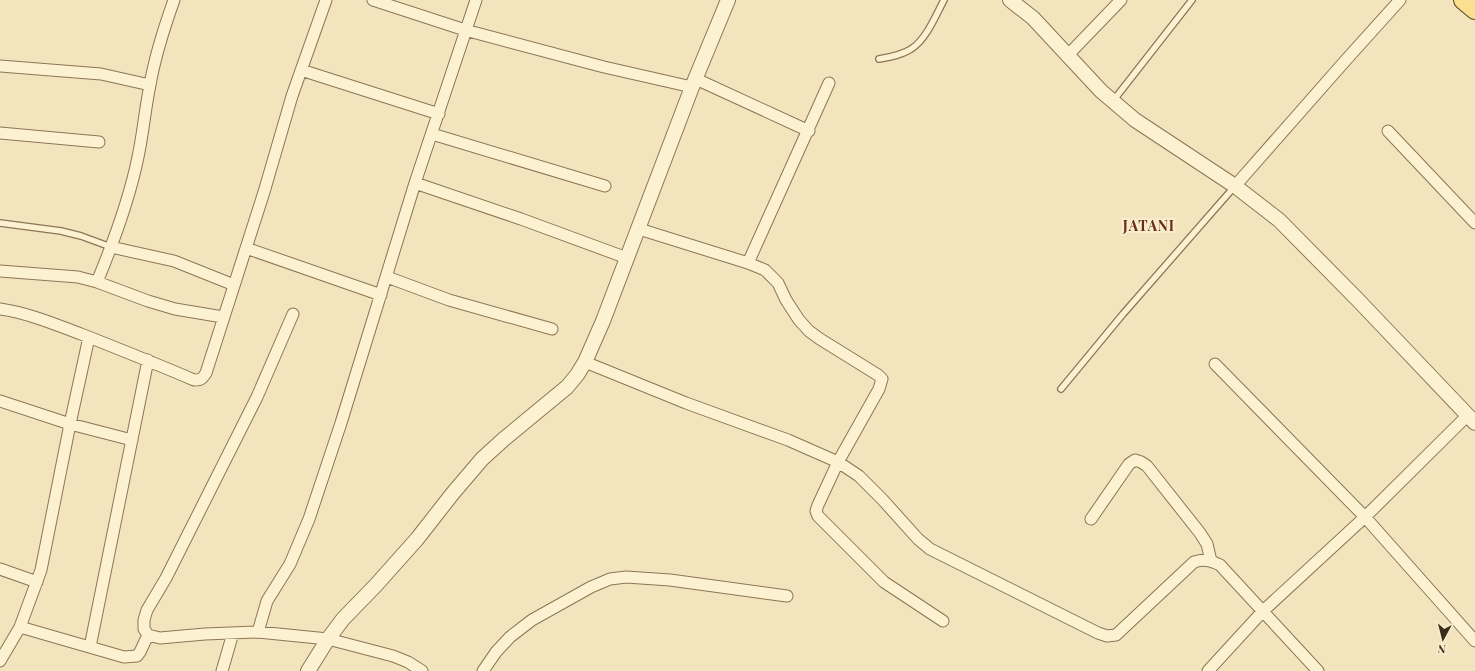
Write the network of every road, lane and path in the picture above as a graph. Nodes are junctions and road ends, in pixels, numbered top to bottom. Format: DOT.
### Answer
graph roads {
  1 [pos="174,0"];
  2 [pos="326,0"];
  3 [pos="373,0"];
  4 [pos="476,0"];
  5 [pos="728,0"];
  6 [pos="944,0"];
  7 [pos="1010,0"];
  8 [pos="1121,0"];
  9 [pos="1192,0"];
  10 [pos="1400,0"];
  11 [pos="1463,0"];
  12 [pos="1475,10"];
  13 [pos="465,30"];
  14 [pos="1067,56"];
  15 [pos="879,59"];
  16 [pos="0,66"];
  17 [pos="301,70"];
  18 [pos="694,83"];
  19 [pos="829,83"];
  20 [pos="150,85"];
  21 [pos="1113,102"];
  22 [pos="439,114"];
  23 [pos="808,131"];
  24 [pos="1388,131"];
  25 [pos="0,133"];
  26 [pos="432,134"];
  27 [pos="98,142"];
  28 [pos="415,184"];
  29 [pos="605,186"];
  30 [pos="1235,186"];
  31 [pos="0,223"];
  32 [pos="1475,223"];
  33 [pos="638,229"];
  34 [pos="111,247"];
  35 [pos="246,248"];
  36 [pos="627,258"];
  37 [pos="748,263"];
  38 [pos="0,271"];
  39 [pos="387,276"];
  40 [pos="96,282"];
  41 [pos="234,285"];
  42 [pos="381,295"];
  43 [pos="0,309"];
  44 [pos="293,314"];
  45 [pos="223,317"];
  46 [pos="552,329"];
  47 [pos="89,337"];
  48 [pos="148,360"];
  49 [pos="585,362"];
  50 [pos="1215,364"];
  51 [pos="1060,389"];
  52 [pos="0,401"];
  53 [pos="1473,415"];
  54 [pos="70,424"];
  55 [pos="132,440"];
  56 [pos="838,462"];
  57 [pos="1365,517"];
  58 [pos="1091,519"];
  59 [pos="1211,561"];
  60 [pos="0,569"];
  61 [pos="37,582"];
  62 [pos="787,596"];
  63 [pos="1263,611"];
  64 [pos="943,621"];
  65 [pos="20,627"];
  66 [pos="258,632"];
  67 [pos="233,634"];
  68 [pos="148,635"];
  69 [pos="328,639"];
  70 [pos="1475,641"];
  71 [pos="90,647"];
  72 [pos="0,661"];
  73 [pos="222,671"];
  74 [pos="308,671"];
  75 [pos="422,671"];
  76 [pos="483,671"];
  77 [pos="1208,671"];
  78 [pos="1318,671"];
  1 -- 20 [label="street"];
  2 -- 17 [label="street"];
  3 -- 13 [label="street"];
  4 -- 13 [label="street"];
  5 -- 18 [label="street"];
  6 -- 15 [label="lane"];
  7 -- 14 [label="street"];
  8 -- 14 [label="street"];
  9 -- 21 [label="lane"];
  10 -- 30 [label="street"];
  11 -- 12 [label="main road"];
  13 -- 18 [label="street"];
  13 -- 22 [label="street"];
  14 -- 21 [label="street"];
  16 -- 20 [label="street"];
  17 -- 22 [label="street"];
  17 -- 35 [label="street"];
  18 -- 23 [label="street"];
  18 -- 33 [label="street"];
  19 -- 23 [label="street"];
  20 -- 34 [label="street"];
  21 -- 30 [label="street"];
  22 -- 26 [label="street"];
  23 -- 37 [label="street"];
  24 -- 32 [label="street"];
  25 -- 27 [label="street"];
  26 -- 28 [label="street"];
  26 -- 29 [label="street"];
  28 -- 36 [label="street"];
  28 -- 39 [label="street"];
  30 -- 51 [label="lane"];
  30 -- 53 [label="street"];
  31 -- 34 [label="lane"];
  33 -- 36 [label="street"];
  33 -- 37 [label="street"];
  34 -- 40 [label="street"];
  34 -- 41 [label="street"];
  35 -- 41 [label="street"];
  35 -- 42 [label="street"];
  36 -- 49 [label="street"];
  37 -- 56 [label="street"];
  38 -- 40 [label="street"];
  39 -- 42 [label="street"];
  39 -- 46 [label="street"];
  40 -- 45 [label="street"];
  41 -- 45 [label="street"];
  42 -- 66 [label="street"];
  43 -- 47 [label="street"];
  44 -- 68 [label="street"];
  45 -- 48 [label="street"];
  47 -- 48 [label="street"];
  47 -- 54 [label="street"];
  48 -- 55 [label="street"];
  49 -- 56 [label="street"];
  49 -- 69 [label="street"];
  50 -- 57 [label="street"];
  52 -- 54 [label="street"];
  53 -- 57 [label="street"];
  54 -- 55 [label="street"];
  54 -- 61 [label="street"];
  55 -- 71 [label="street"];
  56 -- 59 [label="street"];
  56 -- 64 [label="street"];
  57 -- 63 [label="street"];
  57 -- 70 [label="street"];
  58 -- 59 [label="street"];
  59 -- 63 [label="street"];
  60 -- 61 [label="street"];
  61 -- 65 [label="street"];
  62 -- 76 [label="street"];
  63 -- 77 [label="street"];
  63 -- 78 [label="street"];
  65 -- 71 [label="street"];
  65 -- 72 [label="street"];
  66 -- 67 [label="street"];
  66 -- 69 [label="street"];
  67 -- 68 [label="street"];
  67 -- 73 [label="street"];
  68 -- 71 [label="street"];
  69 -- 74 [label="street"];
  69 -- 75 [label="street"];
}
